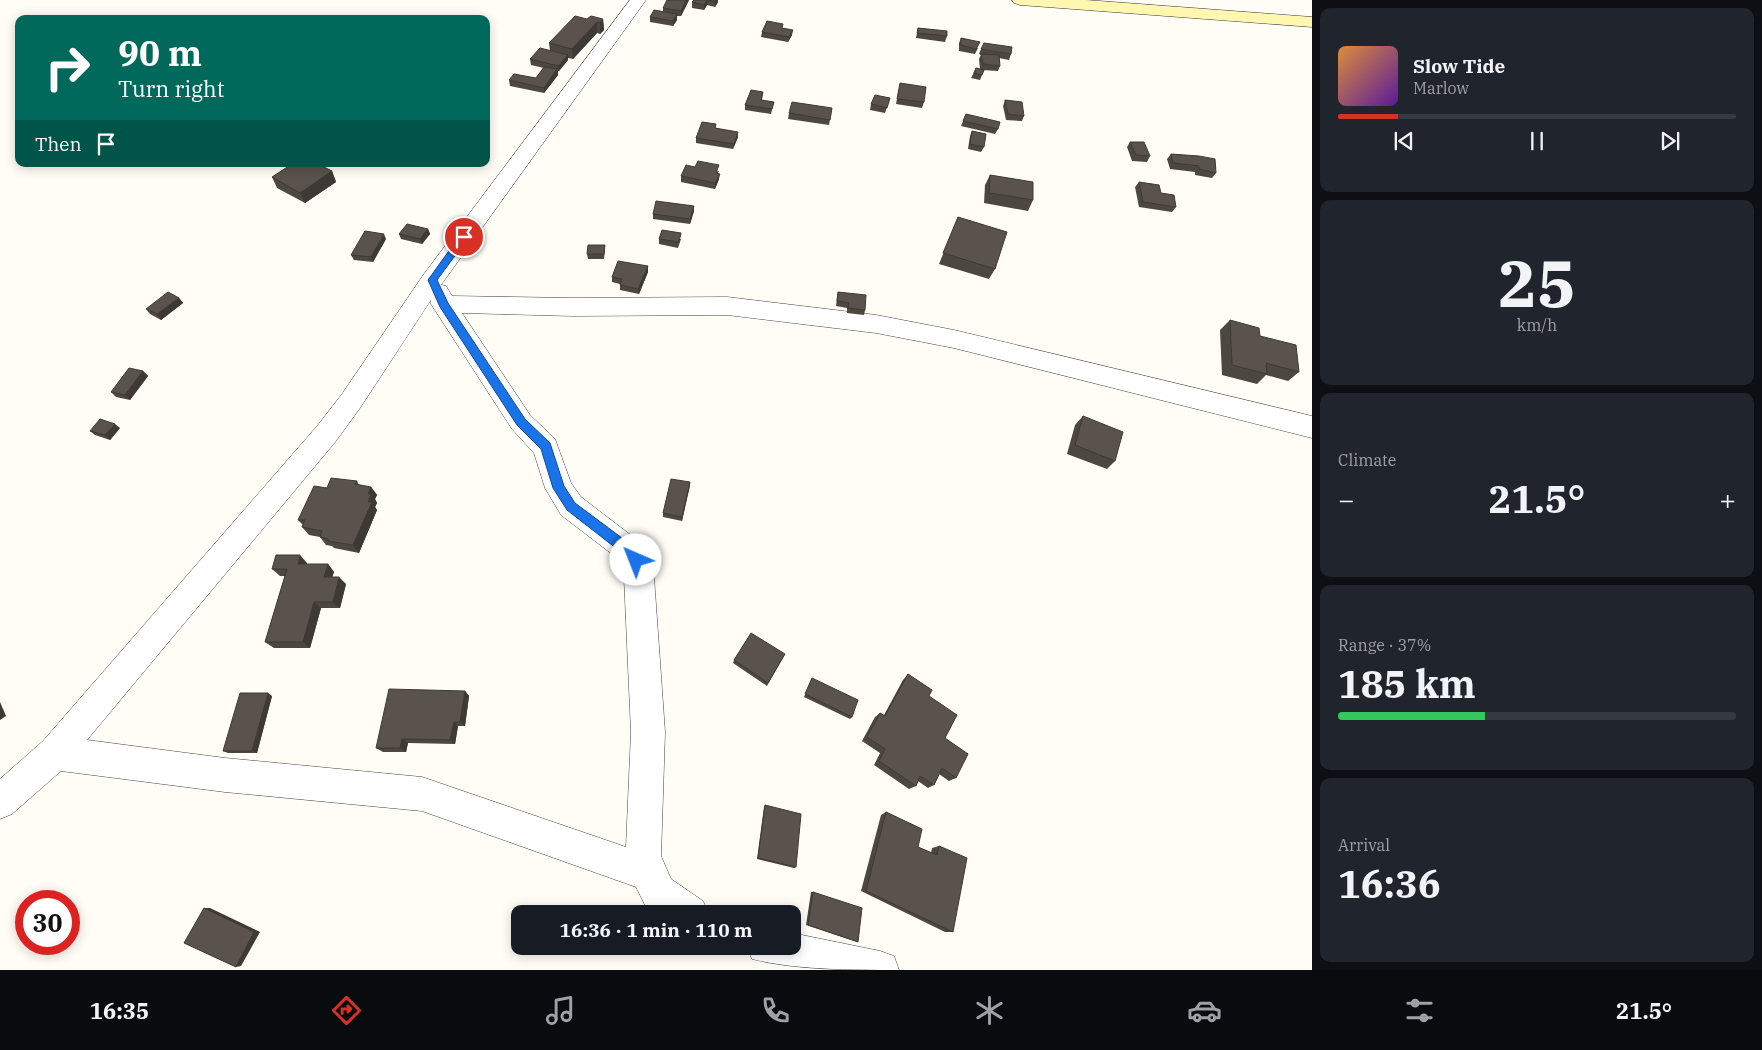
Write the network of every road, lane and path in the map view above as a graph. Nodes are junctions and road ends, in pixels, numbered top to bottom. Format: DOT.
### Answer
graph roads {
  1 [pos="638,0"];
  2 [pos="1020,0"];
  3 [pos="1312,22"];
  4 [pos="438,292"];
  5 [pos="1312,427"];
  6 [pos="55,753"];
  7 [pos="0,802"];
  8 [pos="658,892"];
  9 [pos="677,905"];
  10 [pos="801,954"];
  11 [pos="880,970"];
  1 -- 4 [label="street"];
  2 -- 3 [label="main road"];
  4 -- 5 [label="street"];
  4 -- 6 [label="street"];
  4 -- 8 [label="street"];
  6 -- 7 [label="street"];
  6 -- 8 [label="street"];
  8 -- 9 [label="street"];
  10 -- 11 [label="street"];
}
